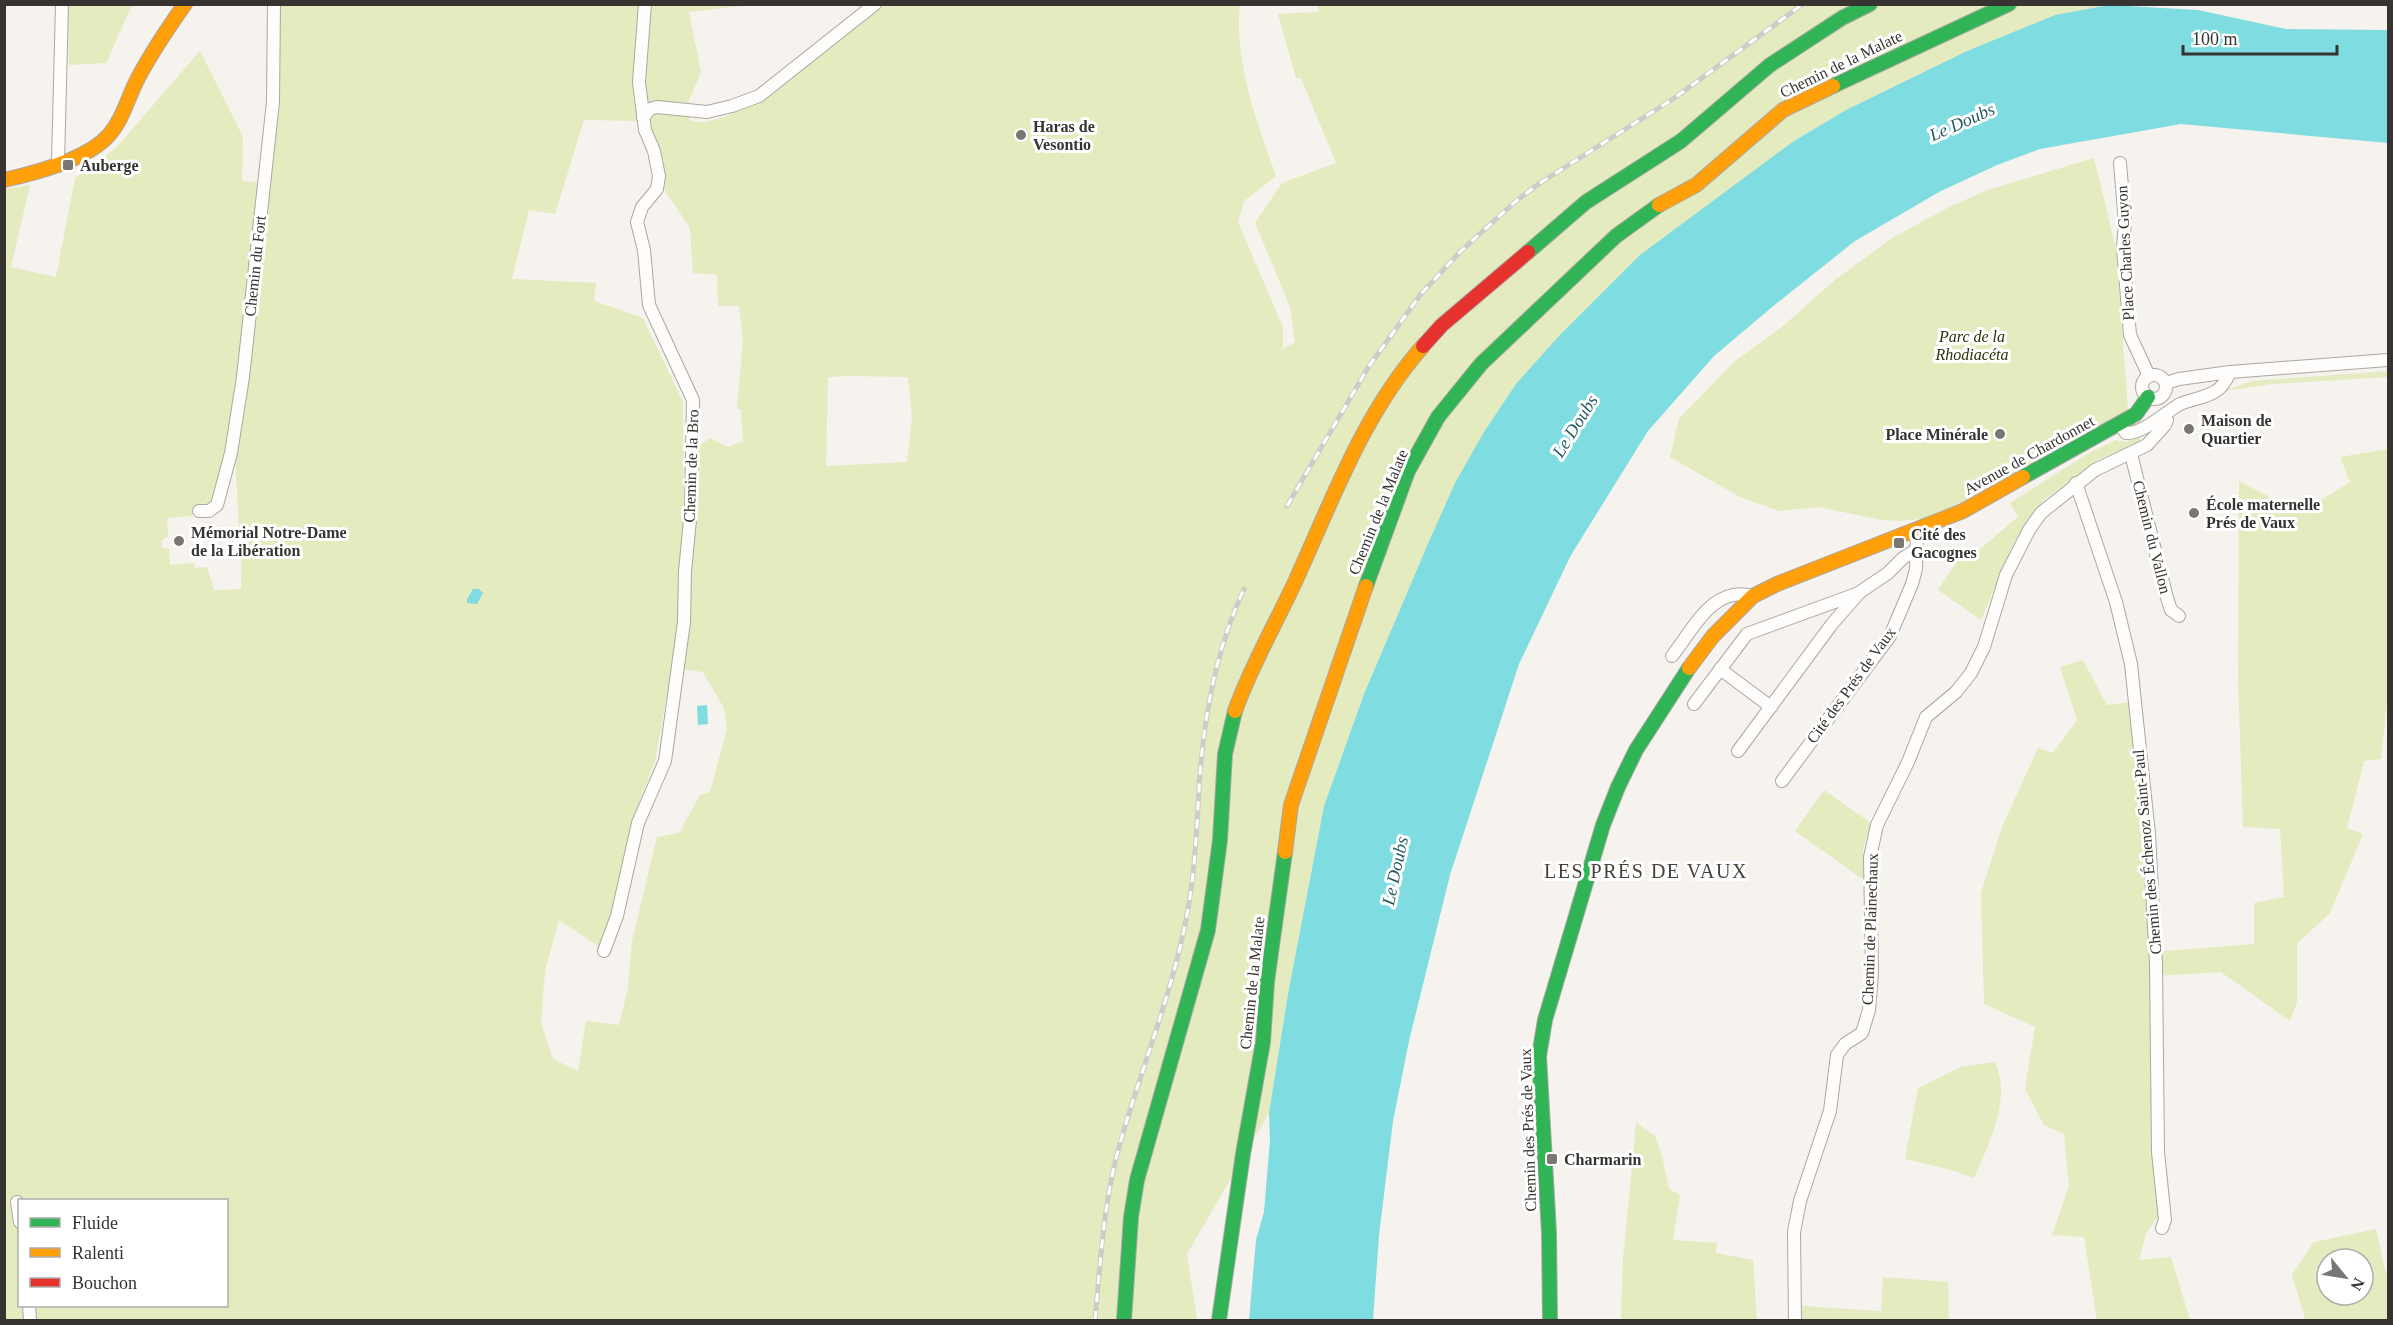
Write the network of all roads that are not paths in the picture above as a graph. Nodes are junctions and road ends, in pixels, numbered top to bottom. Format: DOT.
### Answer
graph roads {
  1 [pos="62,4"];
  2 [pos="185,4"];
  3 [pos="274,4"];
  4 [pos="645,4"];
  5 [pos="875,4"];
  6 [pos="1870,4"];
  7 [pos="2009,4"];
  8 [pos="643,117"];
  9 [pos="58,162"];
  10 [pos="2120,163"];
  11 [pos="4,180"];
  12 [pos="2388,360"];
  13 [pos="2230,372"];
  14 [pos="2149,376"];
  15 [pos="2166,383"];
  16 [pos="2148,397"];
  17 [pos="2164,416"];
  18 [pos="2119,424"];
  19 [pos="2131,453"];
  20 [pos="2076,483"];
  21 [pos="199,511"];
  22 [pos="1917,529"];
  23 [pos="1916,550"];
  24 [pos="1860,592"];
  25 [pos="1754,596"];
  26 [pos="2179,616"];
  27 [pos="1672,656"];
  28 [pos="1720,669"];
  29 [pos="1695,704"];
  30 [pos="1771,708"];
  31 [pos="1738,751"];
  32 [pos="1782,781"];
  33 [pos="604,951"];
  34 [pos="17,1202"];
  35 [pos="18,1209"];
  36 [pos="2162,1228"];
  37 [pos="1124,1320"];
  38 [pos="1219,1320"];
  39 [pos="1550,1320"];
  40 [pos="1795,1320"];
  1 -- 9 [label="street"];
  2 -- 9 [label="street"];
  3 -- 21 [label="street, Chemin du Fort"];
  4 -- 8 [label="street, Chemin de la Bro"];
  5 -- 8 [label="street"];
  6 -- 37 [label="street"];
  7 -- 38 [label="street, Chemin de la Malate"];
  8 -- 33 [label="street, Chemin de la Bro"];
  9 -- 11 [label="street"];
  10 -- 14 [label="street, Place Charles Guyon"];
  12 -- 13 [label="street"];
  13 -- 15 [label="street"];
  13 -- 17 [label="street"];
  14 -- 15 [label="street"];
  14 -- 16 [label="street"];
  15 -- 16 [label="street"];
  16 -- 18 [label="street, Avenue de Chardonnet"];
  17 -- 18 [label="street"];
  17 -- 19 [label="street, Chemin de Plainechaux"];
  18 -- 22 [label="street, Avenue de Chardonnet"];
  19 -- 20 [label="street, Chemin de Plainechaux"];
  19 -- 26 [label="street, Chemin du Vallon"];
  20 -- 36 [label="street, Chemin des Échenoz Saint-Paul"];
  20 -- 40 [label="street, Chemin de Plainechaux"];
  22 -- 23 [label="street, Cité des Prés de Vaux"];
  22 -- 25 [label="street, Chemin des Prés de Vaux"];
  23 -- 24 [label="street"];
  23 -- 32 [label="street, Cité des Prés de Vaux"];
  24 -- 28 [label="street"];
  24 -- 30 [label="street"];
  25 -- 27 [label="street"];
  25 -- 39 [label="street, Chemin des Prés de Vaux"];
  28 -- 29 [label="street"];
  28 -- 30 [label="street"];
  30 -- 31 [label="street"];
  34 -- 35 [label="street"];
}
